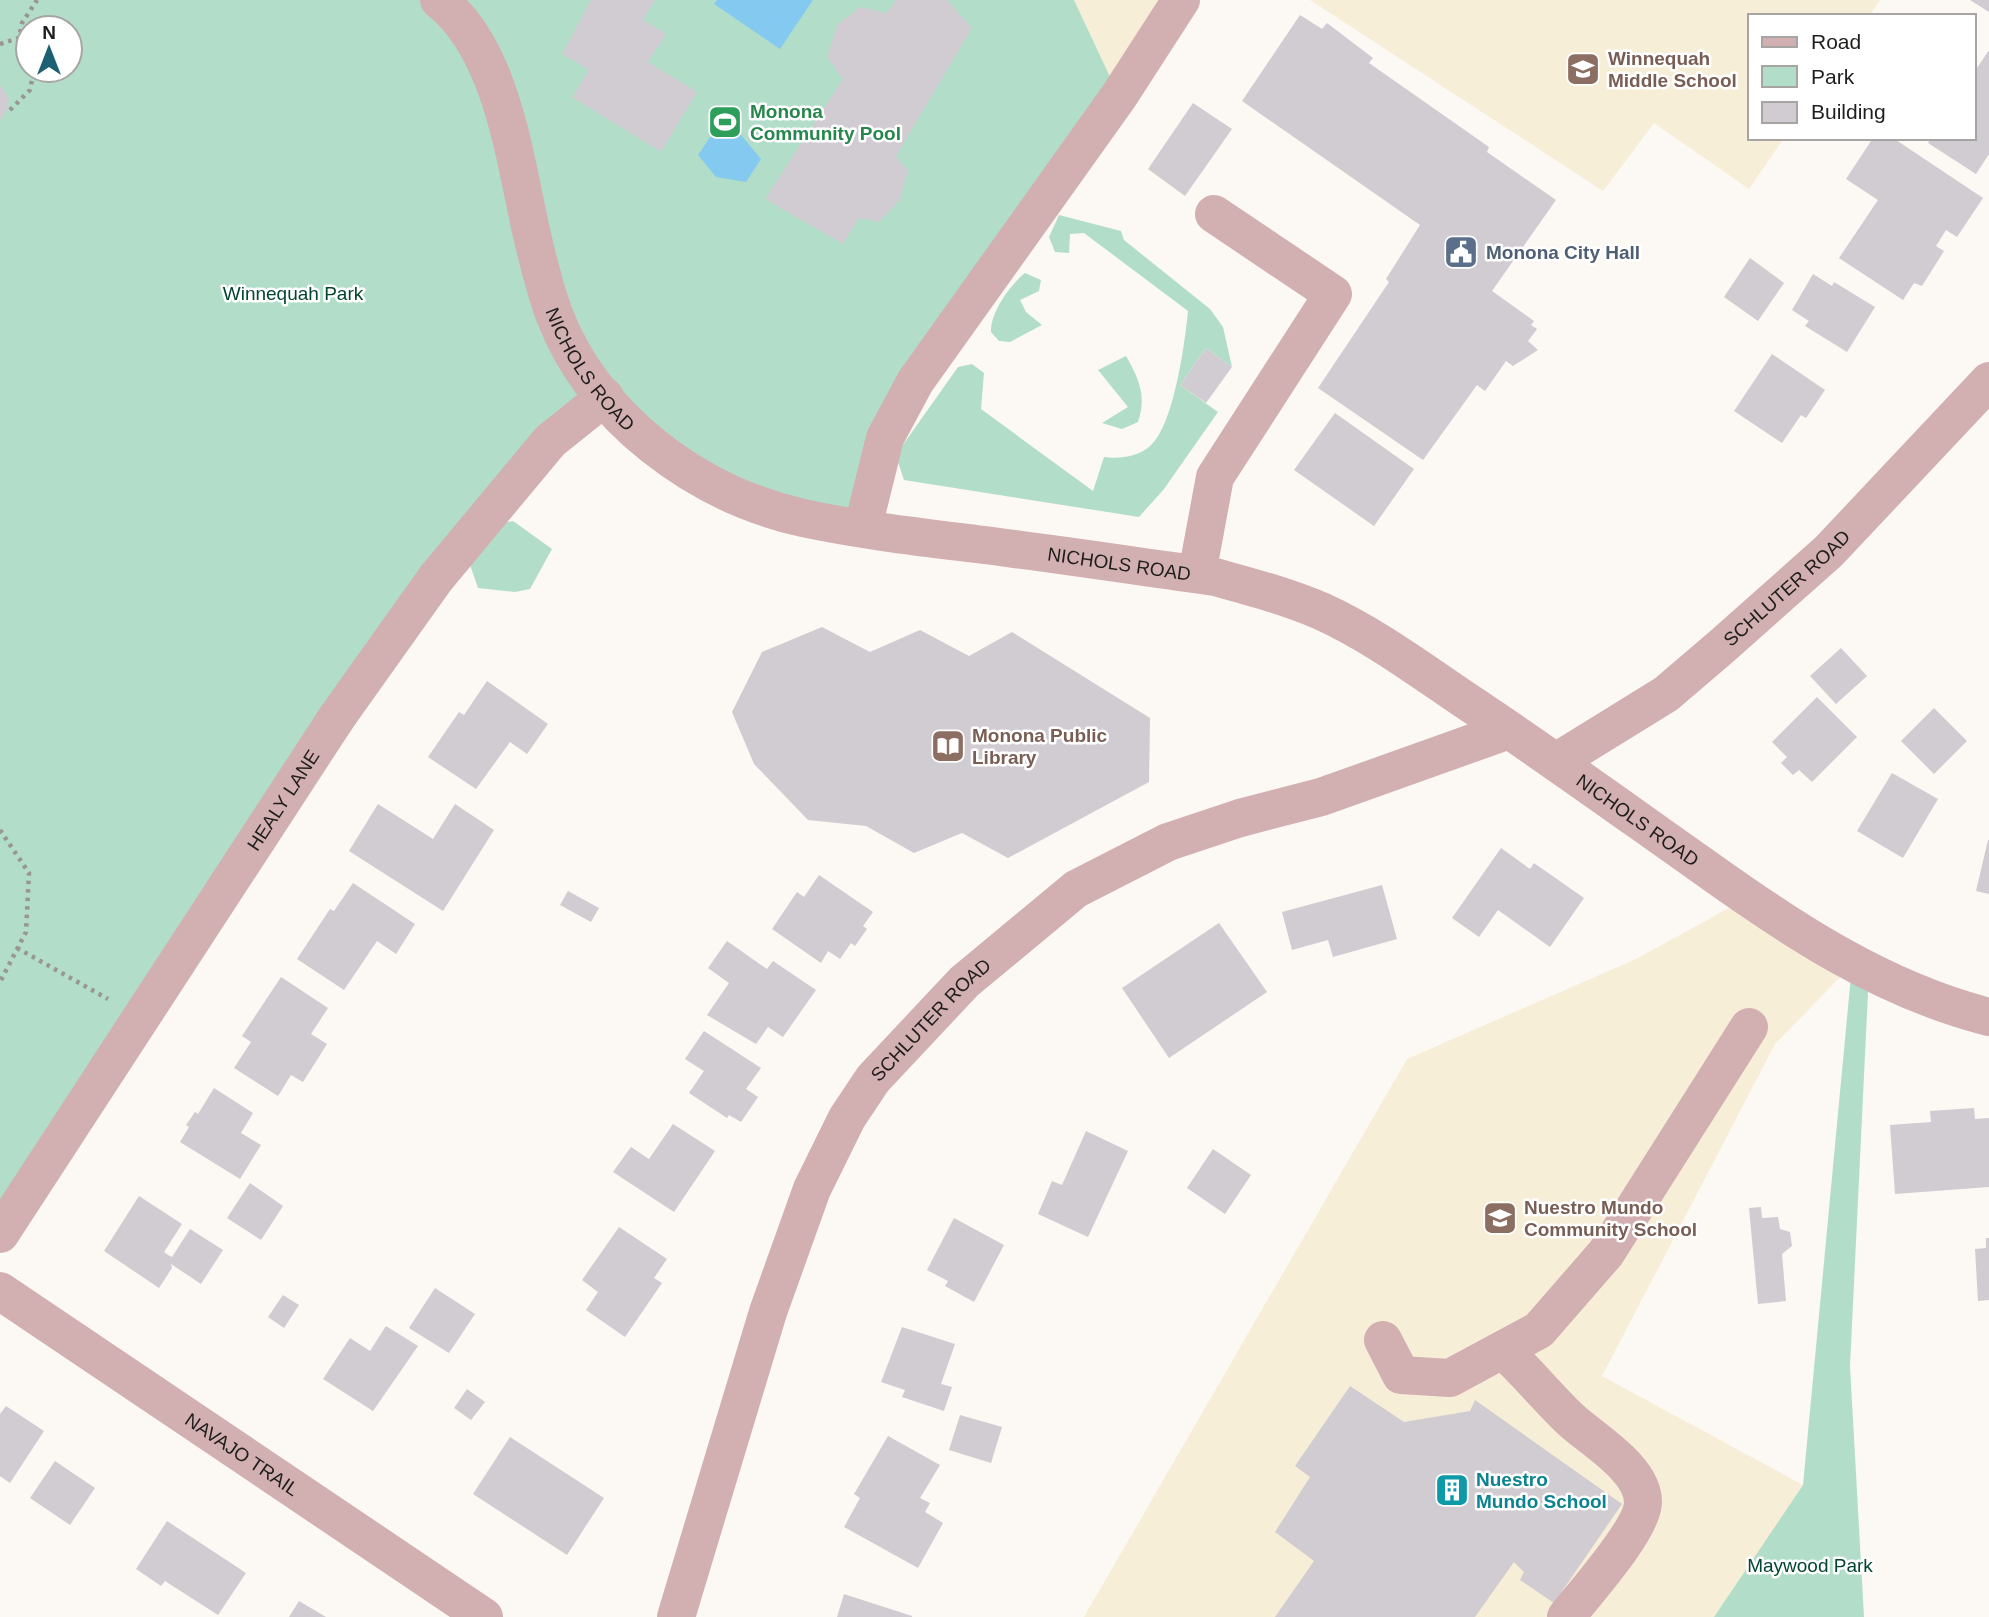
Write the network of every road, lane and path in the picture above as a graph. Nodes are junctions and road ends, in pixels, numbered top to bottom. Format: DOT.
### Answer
graph roads {
  1 [pos="439,0"];
  2 [pos="1181,0"];
  3 [pos="31,84"];
  4 [pos="10,110"];
  5 [pos="1214,214"];
  6 [pos="1989,381"];
  7 [pos="605,397"];
  8 [pos="863,527"];
  9 [pos="1197,575"];
  10 [pos="1509,730"];
  11 [pos="1556,762"];
  12 [pos="0,830"];
  13 [pos="17,948"];
  14 [pos="0,982"];
  15 [pos="116,1004"];
  16 [pos="1989,1017"];
  17 [pos="1749,1027"];
  18 [pos="0,1234"];
  19 [pos="0,1291"];
  20 [pos="1383,1340"];
  21 [pos="1503,1350"];
  22 [pos="484,1617"];
  23 [pos="676,1617"];
  24 [pos="1566,1617"];
  1 -- 7 [label="street, NICHOLS ROAD"];
  2 -- 8 [label="street"];
  3 -- 4 [label="path"];
  5 -- 9 [label="street"];
  6 -- 11 [label="street, SCHLUTER ROAD"];
  7 -- 8 [label="street, NICHOLS ROAD"];
  7 -- 18 [label="street, HEALY LANE"];
  8 -- 9 [label="street, NICHOLS ROAD"];
  9 -- 10 [label="street, NICHOLS ROAD"];
  10 -- 11 [label="street, NICHOLS ROAD"];
  10 -- 23 [label="street, SCHLUTER ROAD"];
  11 -- 16 [label="street, NICHOLS ROAD"];
  12 -- 13 [label="path"];
  13 -- 14 [label="path"];
  13 -- 15 [label="path"];
  17 -- 21 [label="street"];
  19 -- 22 [label="street, NAVAJO TRAIL"];
  20 -- 21 [label="street"];
  21 -- 24 [label="street"];
}
